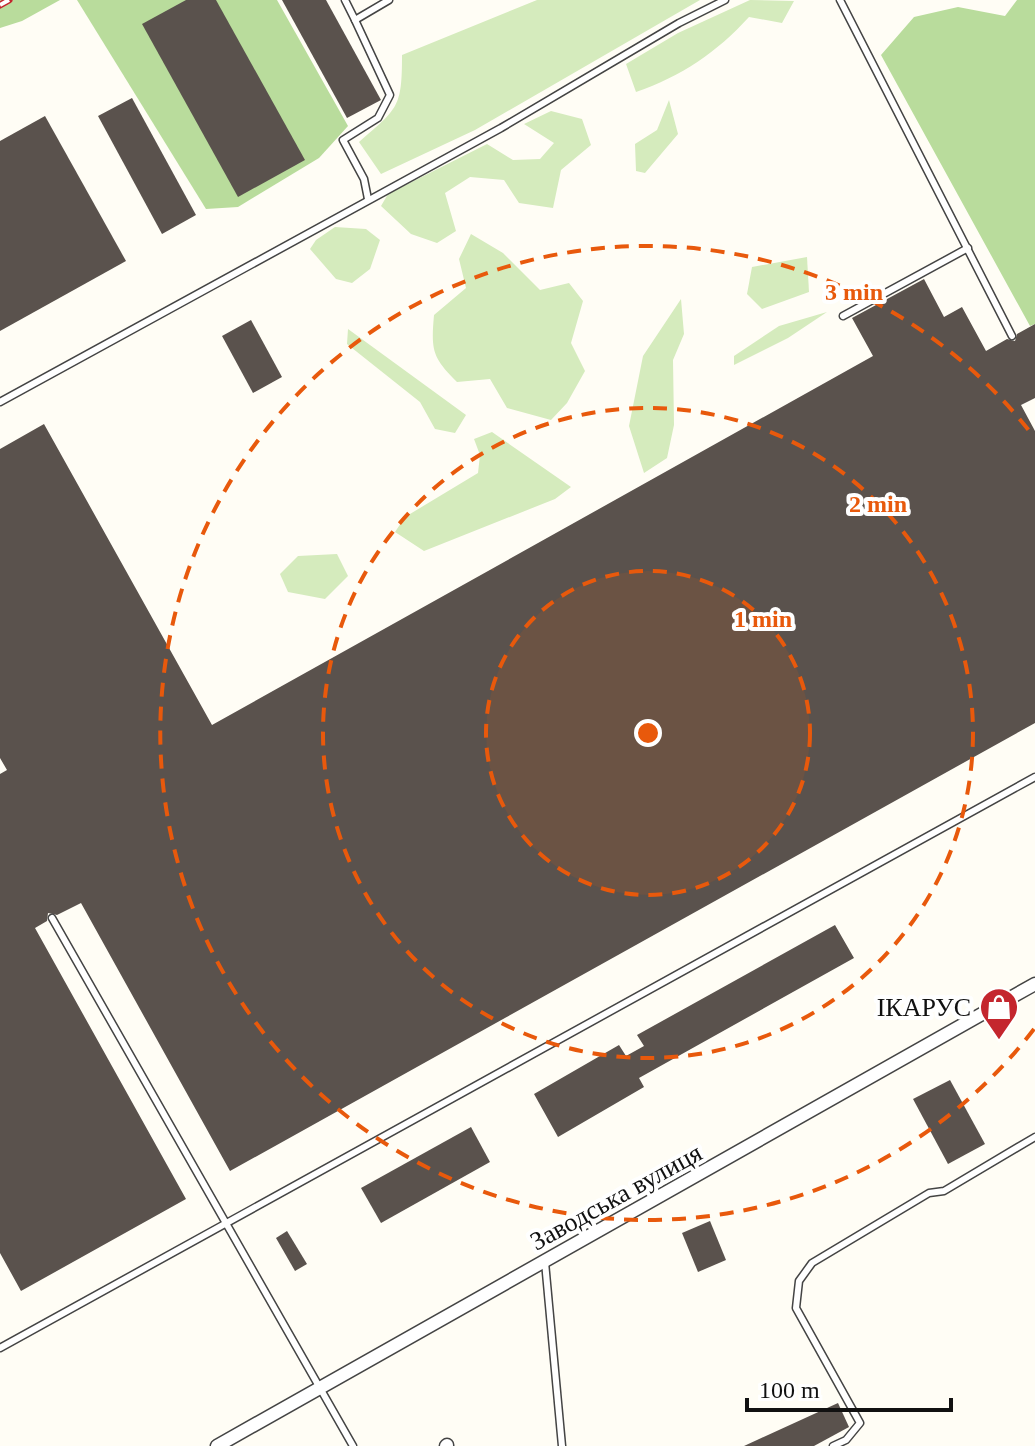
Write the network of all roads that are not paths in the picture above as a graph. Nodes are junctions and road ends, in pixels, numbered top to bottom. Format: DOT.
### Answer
graph roads {
  1 [pos="345,0"];
  2 [pos="389,0"];
  3 [pos="725,0"];
  4 [pos="840,0"];
  5 [pos="355,20"];
  6 [pos="368,199"];
  7 [pos="968,248"];
  8 [pos="843,316"];
  9 [pos="1012,336"];
  10 [pos="0,402"];
  11 [pos="1035,777"];
  12 [pos="52,918"];
  13 [pos="1035,984"];
  14 [pos="1035,1137"];
  15 [pos="226,1224"];
  16 [pos="545,1261"];
  17 [pos="0,1348"];
  18 [pos="322,1387"];
  19 [pos="217,1446"];
  20 [pos="353,1446"];
  21 [pos="562,1446"];
  22 [pos="835,1446"];
  1 -- 5 [label="lane"];
  2 -- 5 [label="lane"];
  3 -- 6 [label="lane"];
  4 -- 7 [label="lane"];
  5 -- 6 [label="lane"];
  6 -- 10 [label="lane"];
  7 -- 8 [label="lane"];
  7 -- 9 [label="lane"];
  11 -- 15 [label="lane"];
  12 -- 15 [label="lane"];
  13 -- 16 [label="street, Заводська вулиця"];
  14 -- 22 [label="lane"];
  15 -- 17 [label="lane"];
  15 -- 18 [label="lane"];
  16 -- 18 [label="street, Заводська вулиця"];
  16 -- 21 [label="lane"];
  18 -- 19 [label="street, Заводська вулиця"];
  18 -- 20 [label="lane"];
}
